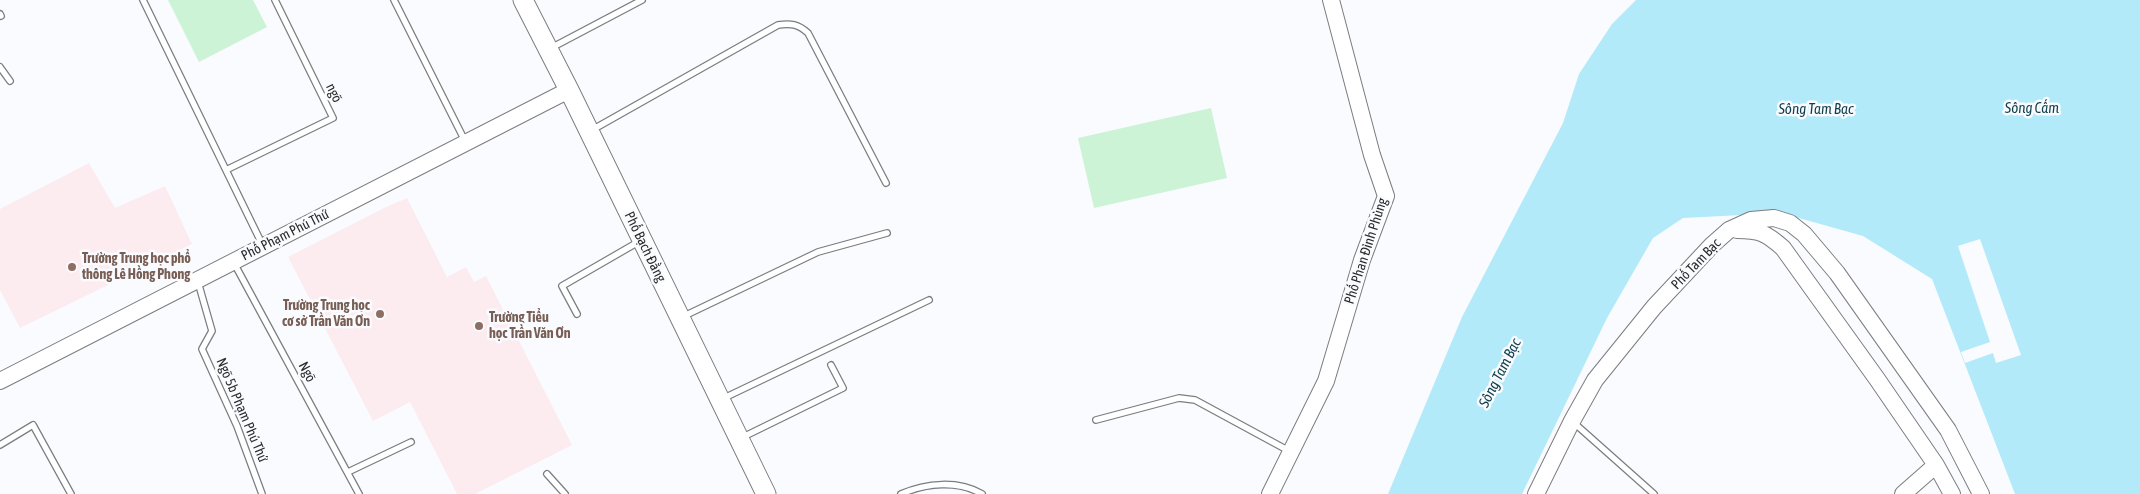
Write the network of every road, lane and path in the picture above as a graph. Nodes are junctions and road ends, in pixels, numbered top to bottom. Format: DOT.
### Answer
graph roads {
  1 [pos="144,0"];
  2 [pos="274,0"];
  3 [pos="394,0"];
  4 [pos="524,0"];
  5 [pos="642,0"];
  6 [pos="1331,0"];
  7 [pos="549,49"];
  8 [pos="0,67"];
  9 [pos="10,81"];
  10 [pos="569,90"];
  11 [pos="589,131"];
  12 [pos="466,143"];
  13 [pos="226,170"];
  14 [pos="886,183"];
  15 [pos="1730,230"];
  16 [pos="887,233"];
  17 [pos="642,240"];
  18 [pos="263,246"];
  19 [pos="234,261"];
  20 [pos="197,280"];
  21 [pos="929,300"];
  22 [pos="576,314"];
  23 [pos="680,318"];
  24 [pos="831,365"];
  25 [pos="0,380"];
  26 [pos="720,400"];
  27 [pos="1096,420"];
  28 [pos="1572,421"];
  29 [pos="739,440"];
  30 [pos="411,442"];
  31 [pos="0,446"];
  32 [pos="1291,452"];
  33 [pos="1936,465"];
  34 [pos="348,472"];
  35 [pos="547,474"];
  36 [pos="71,494"];
  37 [pos="262,494"];
  38 [pos="360,494"];
  39 [pos="565,494"];
  40 [pos="766,494"];
  41 [pos="901,494"];
  42 [pos="982,494"];
  43 [pos="1270,494"];
  44 [pos="1537,494"];
  45 [pos="1654,494"];
  46 [pos="1903,494"];
  47 [pos="1952,494"];
  48 [pos="1981,494"];
  1 -- 13 [label="lane"];
  2 -- 13 [label="lane, ngõ"];
  3 -- 12 [label="lane"];
  4 -- 7 [label="main road, Phố Bạch Đằng"];
  5 -- 7 [label="lane"];
  6 -- 32 [label="street, Phố Phan Đình Phùng"];
  7 -- 10 [label="main road, Phố Bạch Đằng"];
  8 -- 9 [label="lane"];
  10 -- 11 [label="main road, Phố Bạch Đằng"];
  10 -- 12 [label="street, Phố Phạm Phú Thứ"];
  11 -- 14 [label="lane"];
  11 -- 17 [label="main road, Phố Bạch Đằng"];
  12 -- 18 [label="street, Phố Phạm Phú Thứ"];
  13 -- 18 [label="lane"];
  15 -- 28 [label="street, Phố Tam Bạc"];
  15 -- 33 [label="street, Phố Tam Bạc"];
  15 -- 48 [label="street"];
  16 -- 23 [label="lane"];
  17 -- 22 [label="lane"];
  17 -- 23 [label="main road, Phố Bạch Đằng"];
  18 -- 19 [label="street, Phố Phạm Phú Thứ"];
  19 -- 20 [label="street, Phố Phạm Phú Thứ"];
  19 -- 34 [label="lane, Ngõ"];
  20 -- 25 [label="street, Phố Phạm Phú Thứ"];
  20 -- 37 [label="lane, Ngõ 5b Phạm Phú Thứ"];
  21 -- 26 [label="lane"];
  23 -- 26 [label="main road, Phố Bạch Đằng"];
  24 -- 29 [label="lane"];
  26 -- 29 [label="main road, Phố Bạch Đằng"];
  27 -- 32 [label="lane"];
  28 -- 44 [label="street, Phố Tam Bạc"];
  28 -- 45 [label="lane"];
  29 -- 40 [label="main road, Phố Bạch Đằng"];
  30 -- 34 [label="lane"];
  31 -- 36 [label="lane"];
  32 -- 43 [label="street, Phố Phan Đình Phùng"];
  33 -- 46 [label="street"];
  33 -- 47 [label="street, Phố Tam Bạc"];
  34 -- 38 [label="lane, Ngõ"];
  35 -- 39 [label="lane"];
  41 -- 42 [label="lane"];
}
